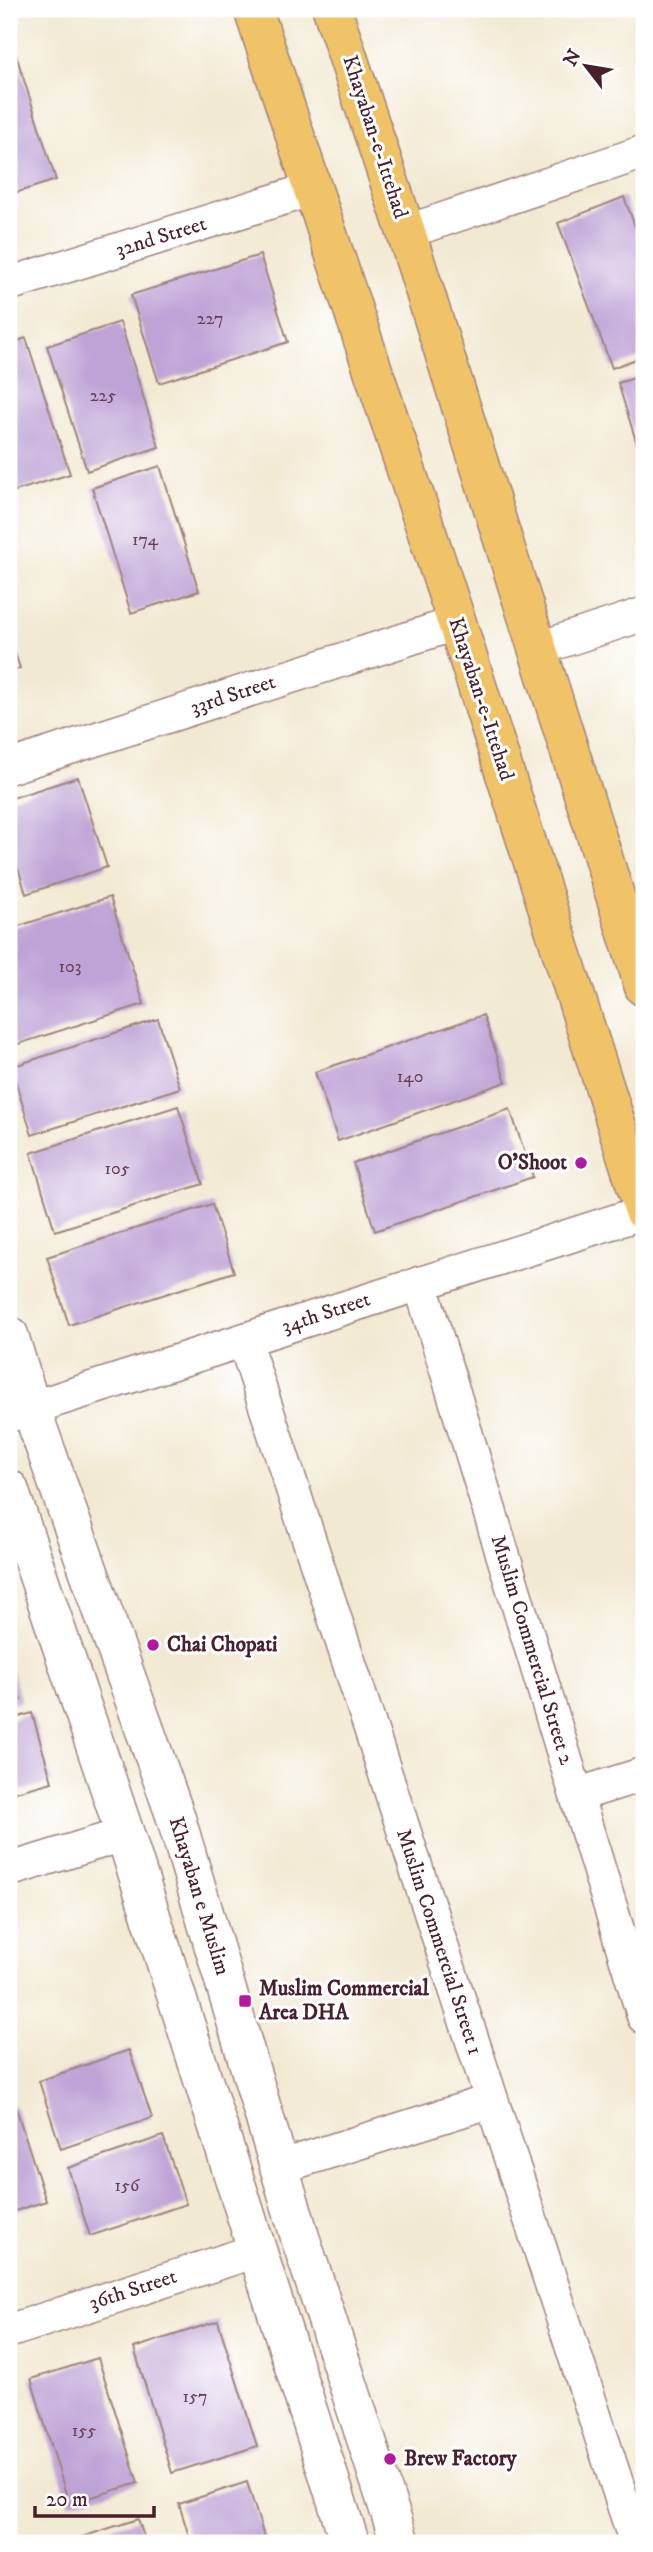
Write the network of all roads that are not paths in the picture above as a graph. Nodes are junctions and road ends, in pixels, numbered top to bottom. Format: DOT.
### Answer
graph roads {
  1 [pos="253,9"];
  2 [pos="332,9"];
  3 [pos="644,152"];
  4 [pos="312,189"];
  5 [pos="406,232"];
  6 [pos="9,284"];
  7 [pos="644,614"];
  8 [pos="457,623"];
  9 [pos="537,649"];
  10 [pos="9,768"];
  11 [pos="644,986"];
  12 [pos="644,1211"];
  13 [pos="420,1283"];
  14 [pos="9,1335"];
  15 [pos="244,1340"];
  16 [pos="20,1412"];
  17 [pos="9,1489"];
  18 [pos="644,1774"];
  19 [pos="577,1795"];
  20 [pos="125,1834"];
  21 [pos="9,1870"];
  22 [pos="225,1983"];
  23 [pos="178,2000"];
  24 [pos="644,2017"];
  25 [pos="491,2101"];
  26 [pos="279,2167"];
  27 [pos="258,2250"];
  28 [pos="9,2331"];
  29 [pos="377,2470"];
  30 [pos="332,2486"];
  31 [pos="350,2543"];
  32 [pos="400,2543"];
  33 [pos="636,2543"];
  1 -- 4 [label="main road, Khayaban-e-Ittehad"];
  2 -- 5 [label="main road, Khayaban-e-Ittehad"];
  3 -- 5 [label="street"];
  4 -- 6 [label="street, 32nd Street"];
  4 -- 8 [label="main road, Khayaban-e-Ittehad"];
  5 -- 9 [label="main road, Khayaban-e-Ittehad"];
  7 -- 9 [label="street"];
  8 -- 10 [label="street, 33rd Street"];
  8 -- 12 [label="main road, Khayaban-e-Ittehad"];
  9 -- 11 [label="main road, Khayaban-e-Ittehad"];
  12 -- 13 [label="street, 34th Street"];
  13 -- 15 [label="street, 34th Street"];
  13 -- 19 [label="street, Muslim Commercial Street 2"];
  14 -- 16 [label="street, Khayaban e Muslim"];
  15 -- 16 [label="street, 34th Street"];
  15 -- 25 [label="street, Muslim Commercial Street 1"];
  16 -- 22 [label="street, Khayaban e Muslim"];
  17 -- 20 [label="street"];
  18 -- 19 [label="street"];
  19 -- 24 [label="street, Muslim Commercial Street 2"];
  20 -- 21 [label="street"];
  20 -- 23 [label="street"];
  22 -- 23 [label="street"];
  22 -- 26 [label="street, Khayaban e Muslim"];
  23 -- 27 [label="street"];
  25 -- 26 [label="street"];
  25 -- 33 [label="street, Muslim Commercial Street 1"];
  26 -- 29 [label="street, Khayaban e Muslim"];
  27 -- 28 [label="street, 36th Street"];
  27 -- 30 [label="street"];
  29 -- 30 [label="street"];
  29 -- 32 [label="street, Khayaban e Muslim"];
  30 -- 31 [label="street"];
}
